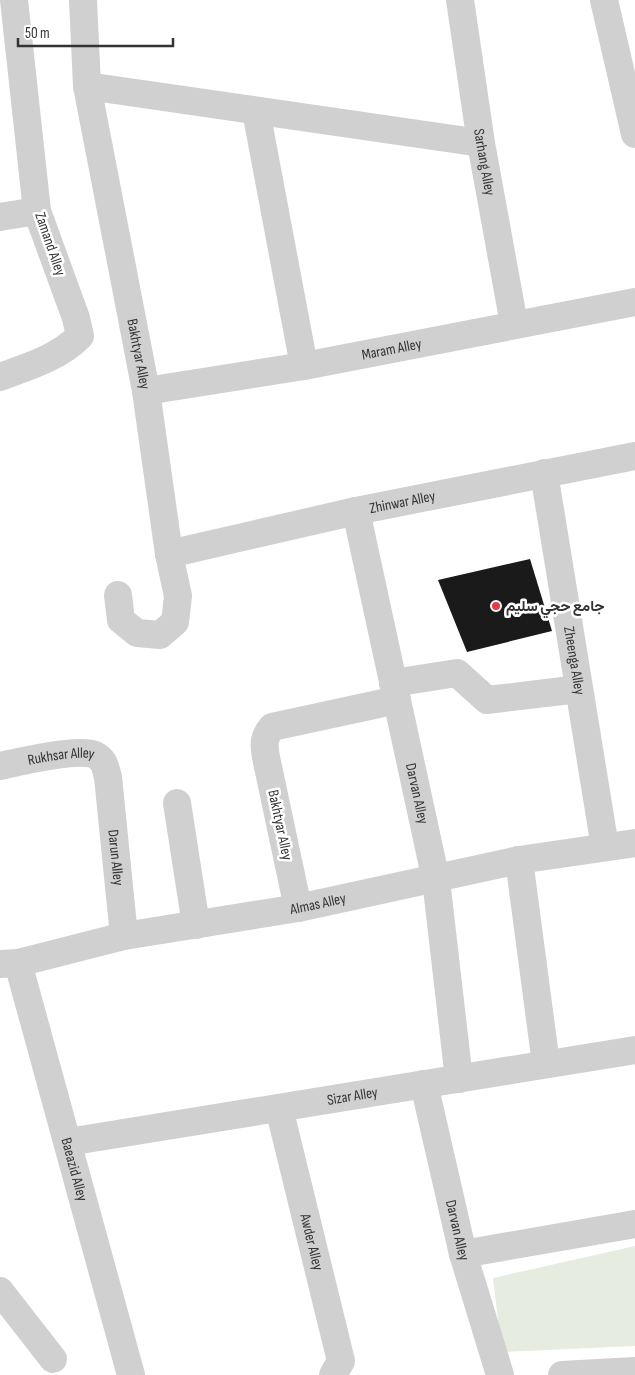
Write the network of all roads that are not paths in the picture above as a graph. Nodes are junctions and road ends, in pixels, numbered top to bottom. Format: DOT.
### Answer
graph roads {
  1 [pos="14,0"];
  2 [pos="83,0"];
  3 [pos="460,0"];
  4 [pos="604,0"];
  5 [pos="87,86"];
  6 [pos="256,111"];
  7 [pos="635,134"];
  8 [pos="482,143"];
  9 [pos="37,211"];
  10 [pos="0,217"];
  11 [pos="635,302"];
  12 [pos="514,324"];
  13 [pos="304,366"];
  14 [pos="0,377"];
  15 [pos="146,391"];
  16 [pos="635,456"];
  17 [pos="544,473"];
  18 [pos="356,511"];
  19 [pos="169,554"];
  20 [pos="118,595"];
  21 [pos="579,689"];
  22 [pos="395,692"];
  23 [pos="0,766"];
  24 [pos="108,777"];
  25 [pos="177,803"];
  26 [pos="635,843"];
  27 [pos="605,847"];
  28 [pos="519,860"];
  29 [pos="436,880"];
  30 [pos="298,908"];
  31 [pos="196,925"];
  32 [pos="124,936"];
  33 [pos="9,963"];
  34 [pos="635,1050"];
  35 [pos="546,1064"];
  36 [pos="459,1079"];
  37 [pos="424,1084"];
  38 [pos="279,1108"];
  39 [pos="68,1142"];
  40 [pos="635,1224"];
  41 [pos="463,1254"];
  42 [pos="0,1291"];
  43 [pos="53,1359"];
  44 [pos="635,1370"];
  45 [pos="131,1375"];
  46 [pos="334,1375"];
  47 [pos="500,1375"];
  48 [pos="562,1375"];
  1 -- 9 [label="street, Zamand Alley"];
  2 -- 5 [label="street, Bakhtyar Alley"];
  3 -- 8 [label="street, Sarhang Alley"];
  4 -- 7 [label="street"];
  5 -- 6 [label="street"];
  5 -- 15 [label="street, Bakhtyar Alley"];
  6 -- 8 [label="street"];
  6 -- 13 [label="street"];
  8 -- 12 [label="street, Sarhang Alley"];
  9 -- 10 [label="street"];
  9 -- 14 [label="street, Zamand Alley"];
  11 -- 12 [label="street, Maram Alley"];
  12 -- 13 [label="street, Maram Alley"];
  13 -- 15 [label="street, Maram Alley"];
  15 -- 19 [label="street, Bakhtyar Alley"];
  16 -- 17 [label="street, Zhinwar Alley"];
  17 -- 18 [label="street, Zhinwar Alley"];
  17 -- 21 [label="street, Zheenga Alley"];
  18 -- 19 [label="street, Zhinwar Alley"];
  18 -- 22 [label="street, Darvan Alley"];
  19 -- 20 [label="street, Bakhtyar Alley"];
  21 -- 22 [label="street"];
  21 -- 27 [label="street, Zheenga Alley"];
  22 -- 29 [label="street, Darvan Alley"];
  22 -- 30 [label="street, Bakhtyar Alley"];
  23 -- 24 [label="street, Rukhsar Alley"];
  24 -- 32 [label="street, Darun Alley"];
  25 -- 31 [label="street"];
  26 -- 27 [label="street, Almas Alley"];
  27 -- 28 [label="street, Almas Alley"];
  28 -- 29 [label="street, Almas Alley"];
  28 -- 35 [label="street"];
  29 -- 30 [label="street, Almas Alley"];
  29 -- 36 [label="street, Darvan Alley"];
  30 -- 31 [label="street, Almas Alley"];
  31 -- 32 [label="street, Almas Alley"];
  32 -- 33 [label="street, Almas Alley"];
  33 -- 39 [label="street, Baeazid Alley"];
  34 -- 35 [label="street, Sizar Alley"];
  35 -- 36 [label="street, Sizar Alley"];
  36 -- 37 [label="street, Sizar Alley"];
  37 -- 38 [label="street, Sizar Alley"];
  37 -- 41 [label="street, Darvan Alley"];
  38 -- 39 [label="street, Sizar Alley"];
  38 -- 46 [label="street, Awder Alley"];
  39 -- 45 [label="street, Baeazid Alley"];
  40 -- 41 [label="street"];
  41 -- 47 [label="street, Darvan Alley"];
  42 -- 43 [label="street"];
  44 -- 48 [label="street"];
}
